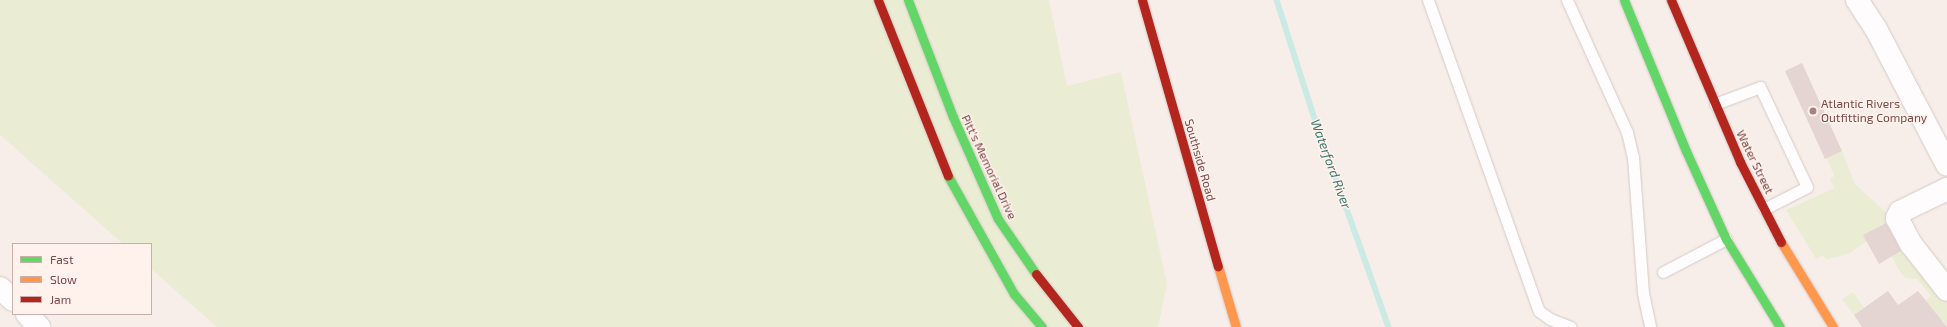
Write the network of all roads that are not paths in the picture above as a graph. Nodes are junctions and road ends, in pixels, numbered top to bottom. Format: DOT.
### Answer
graph roads {
  1 [pos="878,0"];
  2 [pos="908,0"];
  3 [pos="1142,0"];
  4 [pos="1428,0"];
  5 [pos="1566,0"];
  6 [pos="1624,0"];
  7 [pos="1671,0"];
  8 [pos="1857,0"];
  9 [pos="1714,104"];
  10 [pos="1947,166"];
  11 [pos="1947,189"];
  12 [pos="1764,209"];
  13 [pos="1726,239"];
  14 [pos="1664,272"];
  15 [pos="0,288"];
  16 [pos="1947,290"];
  17 [pos="12,299"];
  18 [pos="28,315"];
  19 [pos="39,327"];
  20 [pos="1042,327"];
  21 [pos="1078,327"];
  22 [pos="1236,327"];
  23 [pos="1571,327"];
  24 [pos="1650,327"];
  25 [pos="1780,327"];
  26 [pos="1833,327"];
  1 -- 20 [label="main road"];
  2 -- 21 [label="main road, Pitt's Memorial Drive"];
  3 -- 22 [label="main road, Southside Road"];
  4 -- 23 [label="lane"];
  5 -- 24 [label="lane"];
  6 -- 13 [label="main road"];
  7 -- 9 [label="main road, Water Street"];
  8 -- 10 [label="street"];
  9 -- 12 [label="main road, Water Street"];
  9 -- 12 [label="lane"];
  11 -- 16 [label="street"];
  12 -- 26 [label="main road, Water Street"];
  13 -- 14 [label="lane"];
  13 -- 25 [label="main road"];
  15 -- 17 [label="street"];
  18 -- 19 [label="street"];
}
